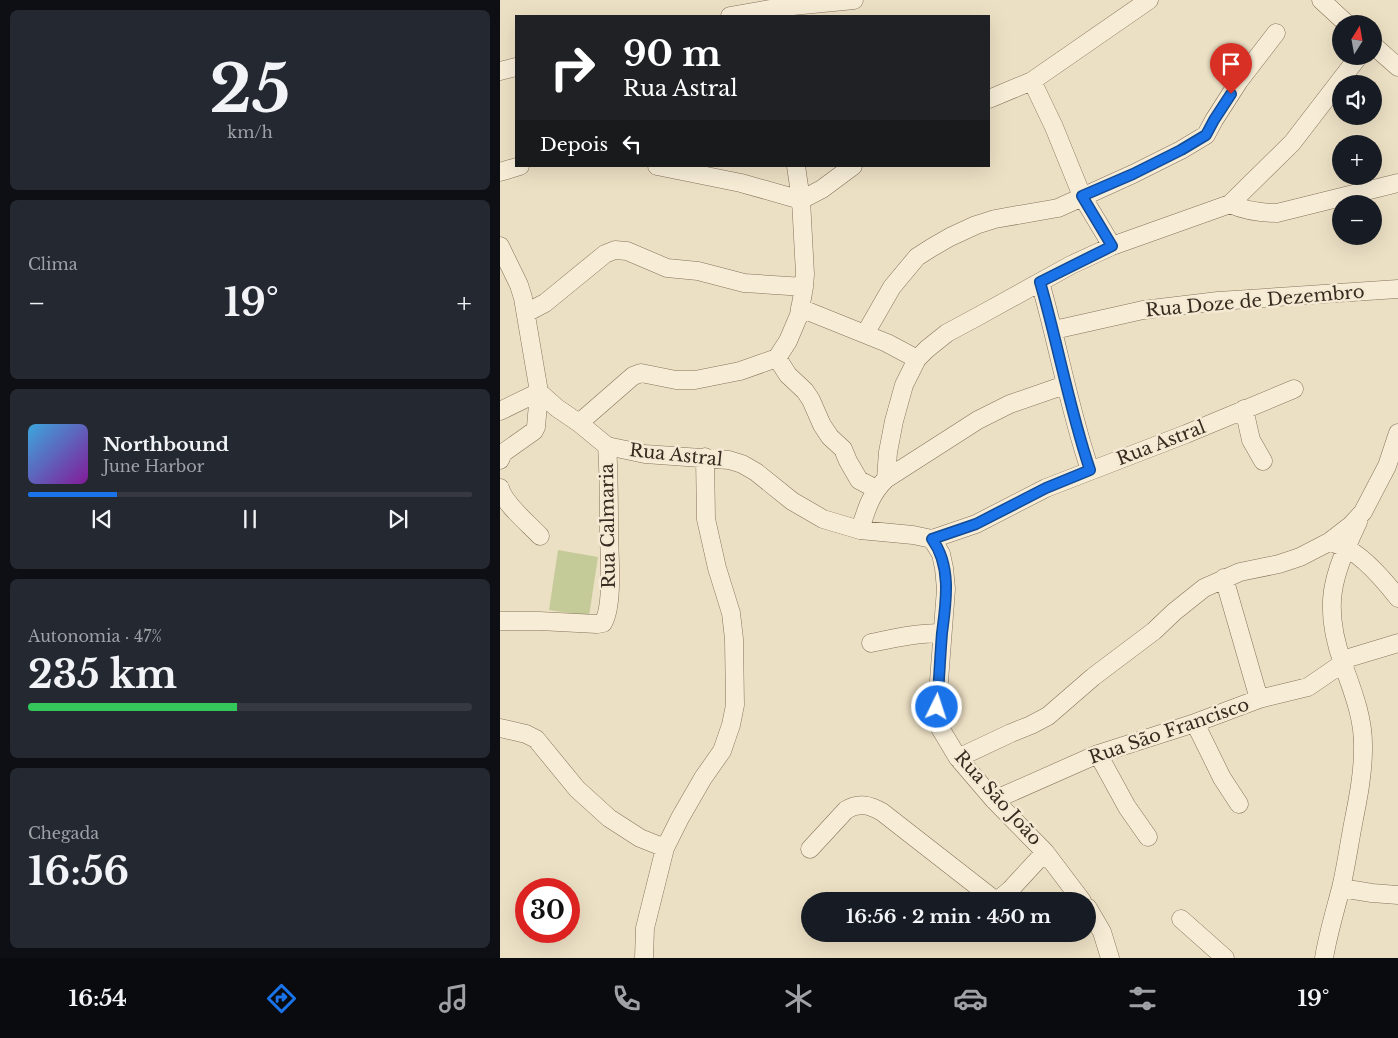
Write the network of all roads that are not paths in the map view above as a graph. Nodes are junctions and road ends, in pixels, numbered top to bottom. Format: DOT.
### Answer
graph roads {
  1 [pos="854,0"];
  2 [pos="1149,0"];
  3 [pos="1321,0"];
  4 [pos="785,12"];
  5 [pos="750,15"];
  6 [pos="1337,15"];
  7 [pos="1276,33"];
  8 [pos="1382,53"];
  9 [pos="1352,65"];
  10 [pos="515,67"];
  11 [pos="1398,67"];
  12 [pos="500,71"];
  13 [pos="1032,81"];
  14 [pos="990,100"];
  15 [pos="517,167"];
  16 [pos="662,167"];
  17 [pos="796,167"];
  18 [pos="851,167"];
  19 [pos="500,172"];
  20 [pos="1398,183"];
  21 [pos="1082,196"];
  22 [pos="801,200"];
  23 [pos="1230,204"];
  24 [pos="500,246"];
  25 [pos="1112,246"];
  26 [pos="1040,282"];
  27 [pos="804,287"];
  28 [pos="1398,288"];
  29 [pos="800,308"];
  30 [pos="526,312"];
  31 [pos="1054,330"];
  32 [pos="865,334"];
  33 [pos="777,358"];
  34 [pos="917,359"];
  35 [pos="1065,385"];
  36 [pos="1294,388"];
  37 [pos="539,392"];
  38 [pos="1244,409"];
  39 [pos="500,412"];
  40 [pos="579,422"];
  41 [pos="1397,439"];
  42 [pos="607,446"];
  43 [pos="706,457"];
  44 [pos="500,460"];
  45 [pos="1263,461"];
  46 [pos="1090,470"];
  47 [pos="881,484"];
  48 [pos="500,488"];
  49 [pos="1362,512"];
  50 [pos="860,530"];
  51 [pos="540,536"];
  52 [pos="932,539"];
  53 [pos="1328,542"];
  54 [pos="1346,546"];
  55 [pos="1224,578"];
  56 [pos="1398,598"];
  57 [pos="500,621"];
  58 [pos="942,633"];
  59 [pos="871,643"];
  60 [pos="1398,643"];
  61 [pos="1342,662"];
  62 [pos="1259,699"];
  63 [pos="1195,722"];
  64 [pos="500,728"];
  65 [pos="1098,754"];
  66 [pos="958,758"];
  67 [pos="994,800"];
  68 [pos="1239,804"];
  69 [pos="1148,837"];
  70 [pos="665,848"];
  71 [pos="810,848"];
  72 [pos="1046,852"];
  73 [pos="1341,888"];
  74 [pos="1075,892"];
  75 [pos="1398,895"];
  76 [pos="1181,919"];
  77 [pos="1096,922"];
  78 [pos="644,958"];
  79 [pos="1110,958"];
  80 [pos="1225,958"];
  81 [pos="1324,958"];
  1 -- 4 [label="street"];
  2 -- 13 [label="street"];
  3 -- 6 [label="street"];
  4 -- 5 [label="street"];
  7 -- 21 [label="street"];
  8 -- 11 [label="street"];
  9 -- 23 [label="street"];
  10 -- 12 [label="street"];
  13 -- 14 [label="street"];
  13 -- 21 [label="street"];
  15 -- 19 [label="street"];
  16 -- 22 [label="street"];
  17 -- 22 [label="street"];
  18 -- 22 [label="street"];
  20 -- 23 [label="street"];
  21 -- 25 [label="street"];
  21 -- 32 [label="street"];
  22 -- 27 [label="street"];
  23 -- 25 [label="street"];
  24 -- 30 [label="street"];
  25 -- 26 [label="street"];
  26 -- 31 [label="street"];
  26 -- 34 [label="street"];
  27 -- 29 [label="street"];
  27 -- 30 [label="street"];
  28 -- 31 [label="street, Rua Doze de Dezembro"];
  29 -- 32 [label="street"];
  29 -- 33 [label="street"];
  30 -- 37 [label="street"];
  31 -- 35 [label="street"];
  32 -- 34 [label="street"];
  33 -- 40 [label="street"];
  33 -- 47 [label="street"];
  34 -- 47 [label="street"];
  35 -- 46 [label="street"];
  35 -- 47 [label="street"];
  36 -- 38 [label="street, Rua Astral"];
  37 -- 39 [label="street"];
  37 -- 40 [label="street, Rua Astral"];
  37 -- 44 [label="street"];
  38 -- 45 [label="street"];
  38 -- 46 [label="street, Rua Astral"];
  40 -- 42 [label="street, Rua Astral"];
  41 -- 49 [label="street"];
  42 -- 43 [label="street, Rua Astral"];
  42 -- 57 [label="street, Rua Calmaria"];
  43 -- 50 [label="street, Rua Astral"];
  43 -- 70 [label="street"];
  46 -- 52 [label="street, Rua Astral"];
  47 -- 50 [label="street"];
  48 -- 51 [label="street"];
  49 -- 53 [label="street"];
  49 -- 54 [label="street"];
  50 -- 52 [label="street, Rua Astral"];
  52 -- 58 [label="street, Rua São João"];
  53 -- 54 [label="street"];
  53 -- 55 [label="street"];
  54 -- 56 [label="street"];
  54 -- 61 [label="street"];
  55 -- 62 [label="street"];
  55 -- 66 [label="street"];
  58 -- 59 [label="street"];
  58 -- 66 [label="street, Rua São João"];
  60 -- 61 [label="street, Rua São Francisco"];
  61 -- 62 [label="street, Rua São Francisco"];
  61 -- 73 [label="street"];
  62 -- 63 [label="street, Rua São Francisco"];
  63 -- 65 [label="street, Rua São Francisco"];
  63 -- 68 [label="street"];
  64 -- 70 [label="street"];
  65 -- 67 [label="street, Rua São Francisco"];
  65 -- 69 [label="street"];
  66 -- 67 [label="street, Rua São João"];
  67 -- 72 [label="street, Rua São João"];
  70 -- 78 [label="street"];
  71 -- 72 [label="street"];
  72 -- 74 [label="street, Rua São João"];
  73 -- 75 [label="street"];
  73 -- 81 [label="street"];
  76 -- 80 [label="street"];
  77 -- 79 [label="street"];
}
